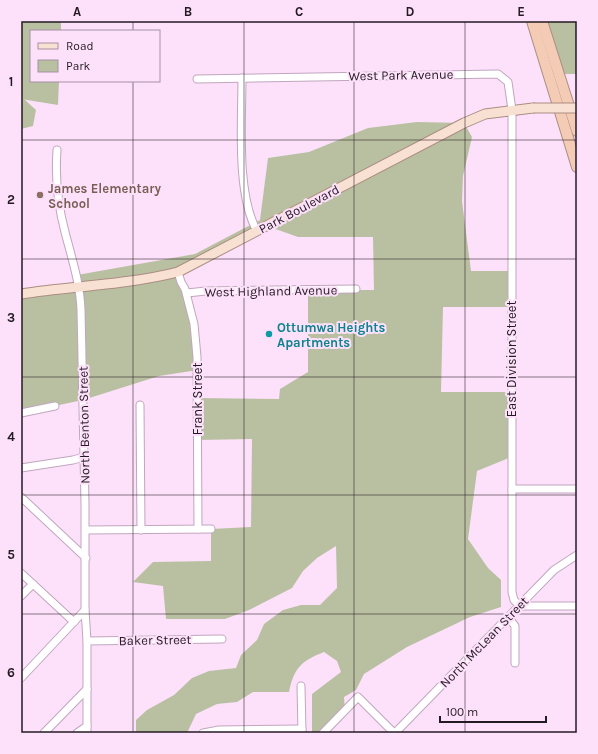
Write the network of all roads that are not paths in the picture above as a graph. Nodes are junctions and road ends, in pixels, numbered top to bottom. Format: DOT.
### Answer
graph roads {
  1 [pos="532,21"];
  2 [pos="542,21"];
  3 [pos="242,78"];
  4 [pos="197,79"];
  5 [pos="577,108"];
  6 [pos="512,110"];
  7 [pos="577,131"];
  8 [pos="57,150"];
  9 [pos="577,167"];
  10 [pos="257,231"];
  11 [pos="178,272"];
  12 [pos="80,286"];
  13 [pos="356,289"];
  14 [pos="187,293"];
  15 [pos="21,294"];
  16 [pos="140,405"];
  17 [pos="55,406"];
  18 [pos="21,413"];
  19 [pos="84,457"];
  20 [pos="21,468"];
  21 [pos="512,489"];
  22 [pos="577,489"];
  23 [pos="21,497"];
  24 [pos="198,529"];
  25 [pos="211,529"];
  26 [pos="86,530"];
  27 [pos="140,530"];
  28 [pos="577,555"];
  29 [pos="86,558"];
  30 [pos="21,573"];
  31 [pos="33,584"];
  32 [pos="21,596"];
  33 [pos="520,606"];
  34 [pos="577,606"];
  35 [pos="85,610"];
  36 [pos="509,618"];
  37 [pos="74,622"];
  38 [pos="222,639"];
  39 [pos="87,641"];
  40 [pos="515,663"];
  41 [pos="21,678"];
  42 [pos="301,686"];
  43 [pos="87,689"];
  44 [pos="87,730"];
  45 [pos="247,731"];
  46 [pos="302,731"];
  47 [pos="44,733"];
  48 [pos="77,733"];
  49 [pos="203,733"];
  50 [pos="323,733"];
  51 [pos="395,733"];
  1 -- 9 [label="highway"];
  2 -- 7 [label="highway"];
  3 -- 4 [label="street, West Park Avenue"];
  3 -- 6 [label="street, West Park Avenue"];
  3 -- 10 [label="street"];
  5 -- 6 [label="main road, bridge"];
  6 -- 10 [label="main road, Park Boulevard"];
  6 -- 21 [label="street, East Division Street"];
  8 -- 12 [label="street, North Benton Street"];
  10 -- 11 [label="main road, Park Boulevard"];
  11 -- 12 [label="main road, Park Boulevard"];
  11 -- 14 [label="street, Frank Street"];
  12 -- 15 [label="main road, Park Boulevard"];
  12 -- 19 [label="street, North Benton Street"];
  13 -- 14 [label="street, West Highland Avenue"];
  14 -- 24 [label="street, Frank Street"];
  16 -- 27 [label="street"];
  17 -- 18 [label="street"];
  19 -- 20 [label="street"];
  19 -- 26 [label="street, North Benton Street"];
  21 -- 22 [label="street"];
  21 -- 33 [label="street, East Division Street"];
  23 -- 29 [label="street"];
  24 -- 25 [label="street"];
  24 -- 27 [label="street"];
  26 -- 27 [label="street"];
  26 -- 29 [label="street, North Benton Street"];
  28 -- 33 [label="street, North McLean Street"];
  29 -- 35 [label="street, North Benton Street"];
  30 -- 31 [label="street"];
  31 -- 32 [label="street"];
  31 -- 37 [label="street"];
  33 -- 34 [label="street"];
  33 -- 36 [label="street, North McLean Street"];
  35 -- 37 [label="street"];
  35 -- 39 [label="street, North Benton Street"];
  36 -- 40 [label="street"];
  36 -- 51 [label="street, North McLean Street"];
  37 -- 41 [label="street"];
  38 -- 39 [label="street, Baker Street"];
  39 -- 43 [label="street, North Benton Street"];
  42 -- 46 [label="street"];
  43 -- 44 [label="street, North Benton Street"];
  43 -- 47 [label="street"];
  44 -- 48 [label="street"];
  45 -- 46 [label="street"];
  45 -- 49 [label="street"];
  50 -- 51 [label="street"];
}
